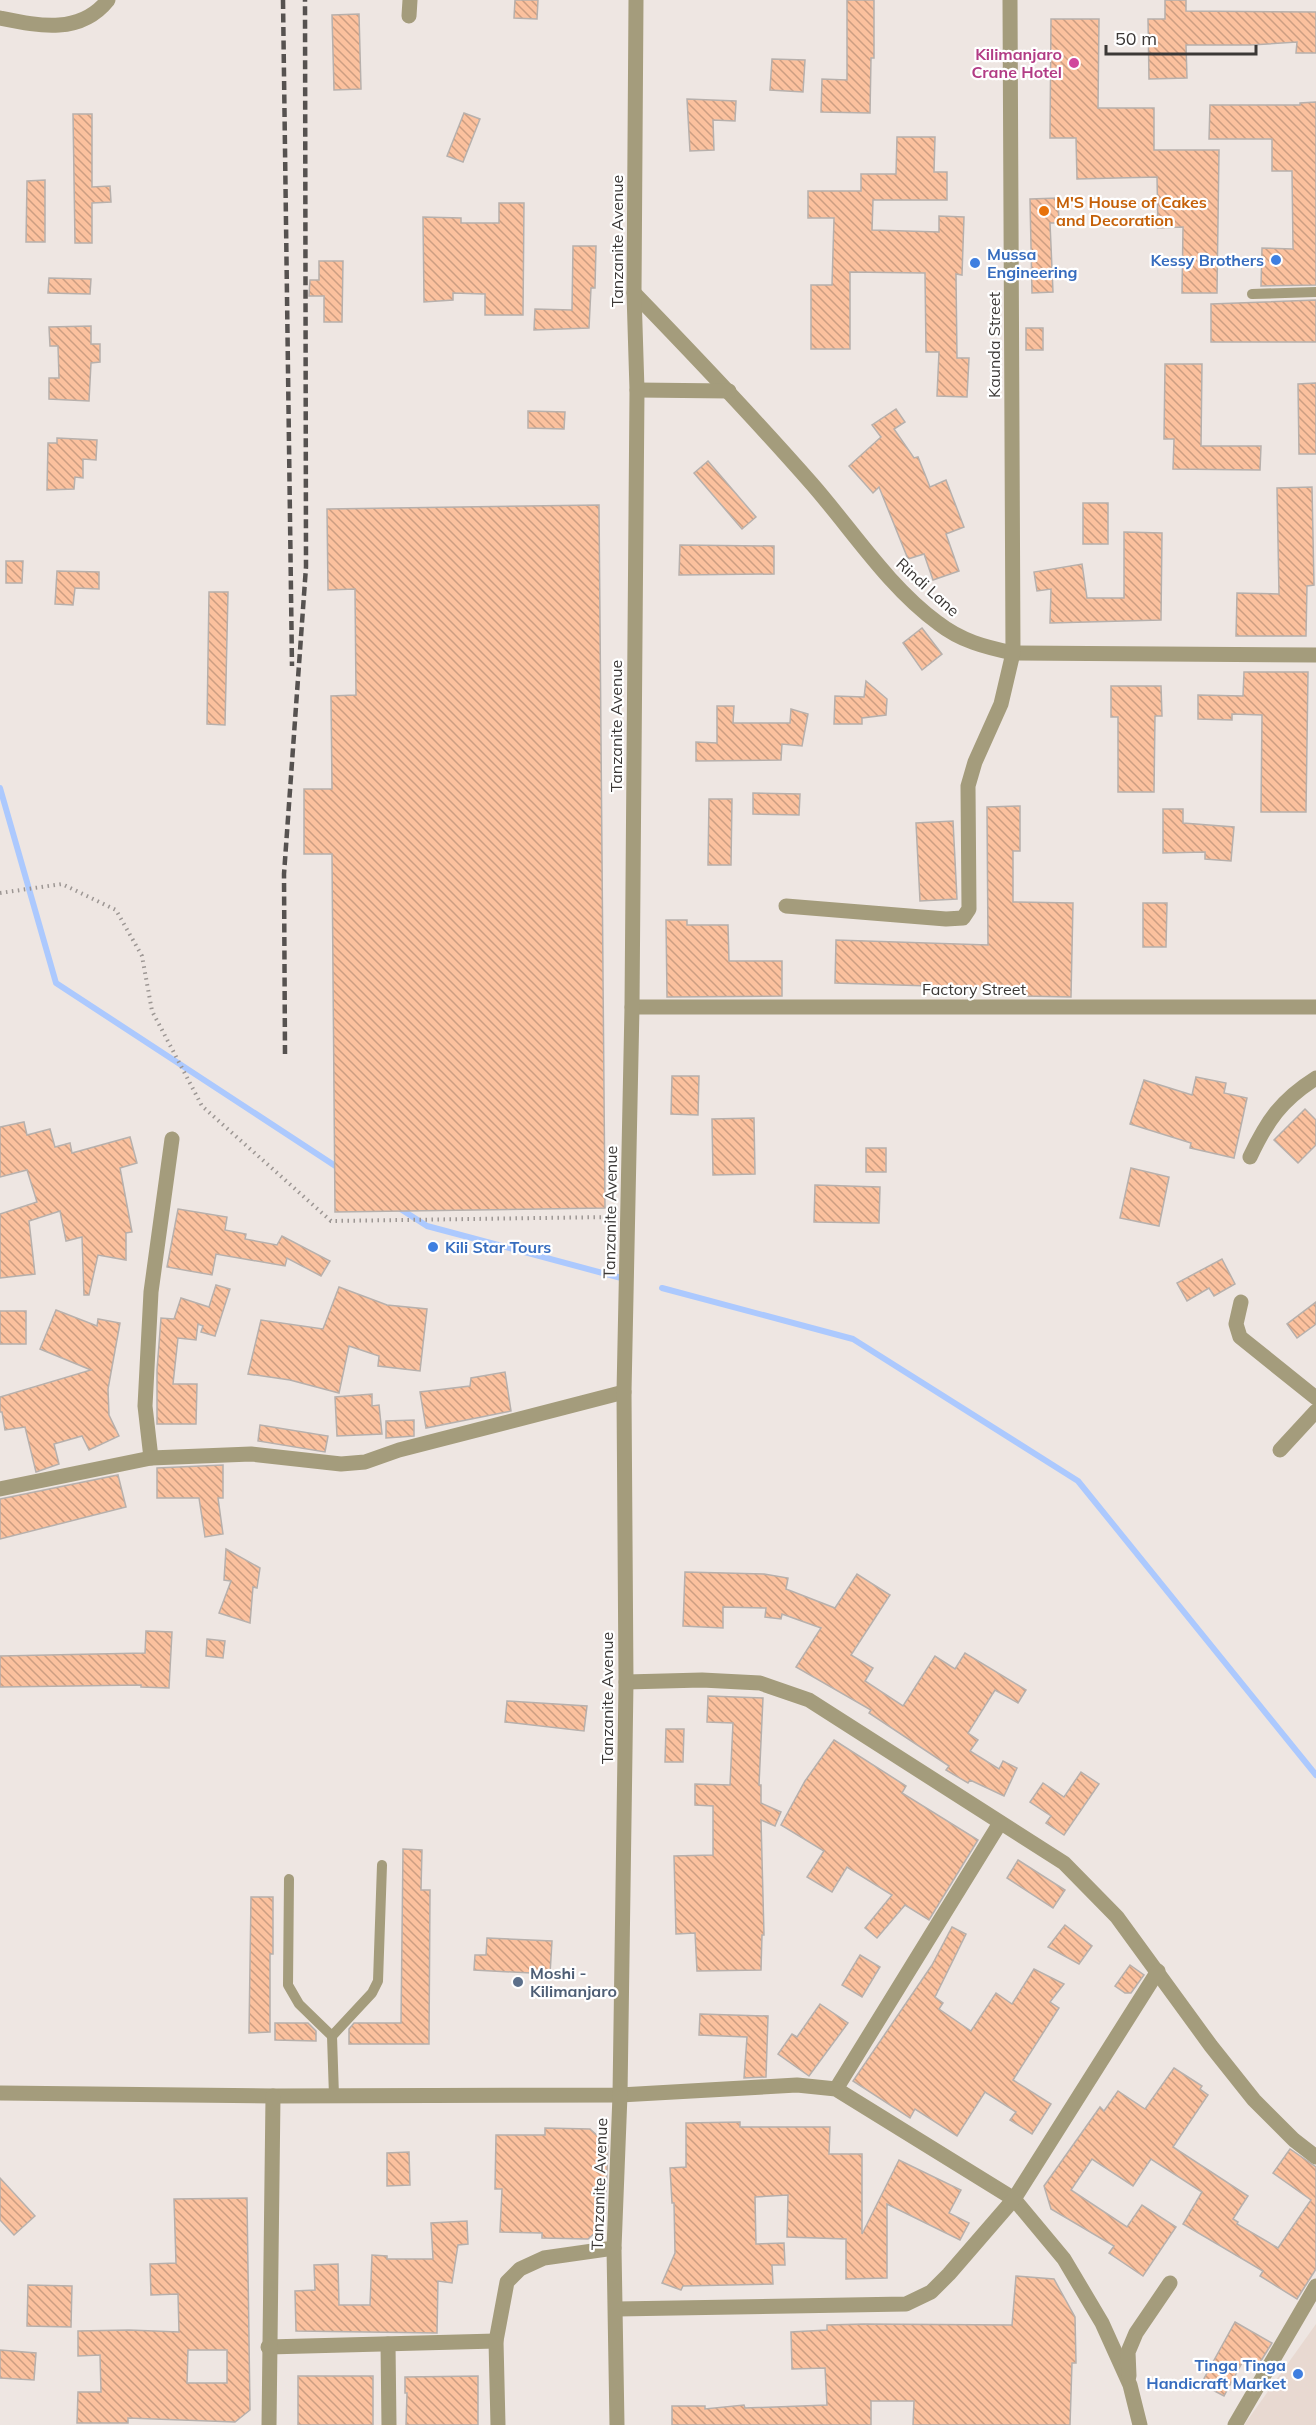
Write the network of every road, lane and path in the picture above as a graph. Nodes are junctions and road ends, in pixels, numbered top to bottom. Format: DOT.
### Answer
graph roads {
  1 [pos="108,0"];
  2 [pos="636,0"];
  3 [pos="1010,0"];
  4 [pos="0,18"];
  5 [pos="1316,292"];
  6 [pos="634,293"];
  7 [pos="1252,294"];
  8 [pos="637,390"];
  9 [pos="729,391"];
  10 [pos="1013,653"];
  11 [pos="1316,655"];
  12 [pos="0,893"];
  13 [pos="786,906"];
  14 [pos="632,1007"];
  15 [pos="1316,1007"];
  16 [pos="1316,1078"];
  17 [pos="172,1139"];
  18 [pos="1250,1157"];
  19 [pos="628,1216"];
  20 [pos="1240,1302"];
  21 [pos="624,1392"];
  22 [pos="1316,1398"];
  23 [pos="1316,1411"];
  24 [pos="1280,1450"];
  25 [pos="152,1458"];
  26 [pos="0,1489"];
  27 [pos="626,1682"];
  28 [pos="1000,1823"];
  29 [pos="382,1864"];
  30 [pos="289,1879"];
  31 [pos="1158,1971"];
  32 [pos="332,2036"];
  33 [pos="836,2089"];
  34 [pos="0,2093"];
  35 [pos="620,2095"];
  36 [pos="273,2096"];
  37 [pos="334,2096"];
  38 [pos="1316,2157"];
  39 [pos="1014,2199"];
  40 [pos="614,2247"];
  41 [pos="1170,2283"];
  42 [pos="1316,2286"];
  43 [pos="617,2308"];
  44 [pos="496,2341"];
  45 [pos="388,2344"];
  46 [pos="268,2347"];
  47 [pos="1130,2385"];
  48 [pos="269,2425"];
  49 [pos="389,2425"];
  50 [pos="498,2425"];
  51 [pos="617,2425"];
  52 [pos="1140,2425"];
  53 [pos="1235,2425"];
  1 -- 4 [label="street"];
  2 -- 6 [label="street, Tanzanite Avenue"];
  3 -- 10 [label="street, Kaunda Street"];
  5 -- 7 [label="lane"];
  6 -- 8 [label="street, Tanzanite Avenue"];
  6 -- 9 [label="street, Rindi Lane"];
  8 -- 9 [label="street"];
  8 -- 14 [label="street, Tanzanite Avenue"];
  9 -- 10 [label="street, Rindi Lane"];
  10 -- 11 [label="street, Rindi Lane"];
  10 -- 13 [label="street, Kaunda Street"];
  12 -- 19 [label="path"];
  14 -- 15 [label="street, Factory Street"];
  14 -- 19 [label="street, Tanzanite Avenue"];
  16 -- 18 [label="street"];
  17 -- 25 [label="street"];
  19 -- 21 [label="street, Tanzanite Avenue"];
  20 -- 22 [label="street"];
  21 -- 25 [label="street"];
  21 -- 27 [label="street, Tanzanite Avenue"];
  23 -- 24 [label="street"];
  25 -- 26 [label="street"];
  27 -- 28 [label="street"];
  27 -- 35 [label="street, Tanzanite Avenue"];
  28 -- 31 [label="street"];
  28 -- 33 [label="street"];
  29 -- 32 [label="lane"];
  30 -- 32 [label="lane"];
  31 -- 38 [label="street"];
  31 -- 39 [label="street"];
  32 -- 37 [label="lane"];
  33 -- 35 [label="street"];
  33 -- 39 [label="street"];
  34 -- 36 [label="street"];
  35 -- 37 [label="street"];
  35 -- 40 [label="street, Tanzanite Avenue"];
  36 -- 37 [label="street"];
  36 -- 46 [label="street"];
  39 -- 43 [label="street"];
  39 -- 47 [label="street"];
  40 -- 43 [label="street, Tanzanite Avenue"];
  40 -- 44 [label="street"];
  41 -- 47 [label="street"];
  42 -- 53 [label="street"];
  43 -- 51 [label="street, Tanzanite Avenue"];
  44 -- 45 [label="street"];
  44 -- 50 [label="street"];
  45 -- 46 [label="street"];
  45 -- 49 [label="street"];
  46 -- 48 [label="street"];
  47 -- 52 [label="street"];
}
